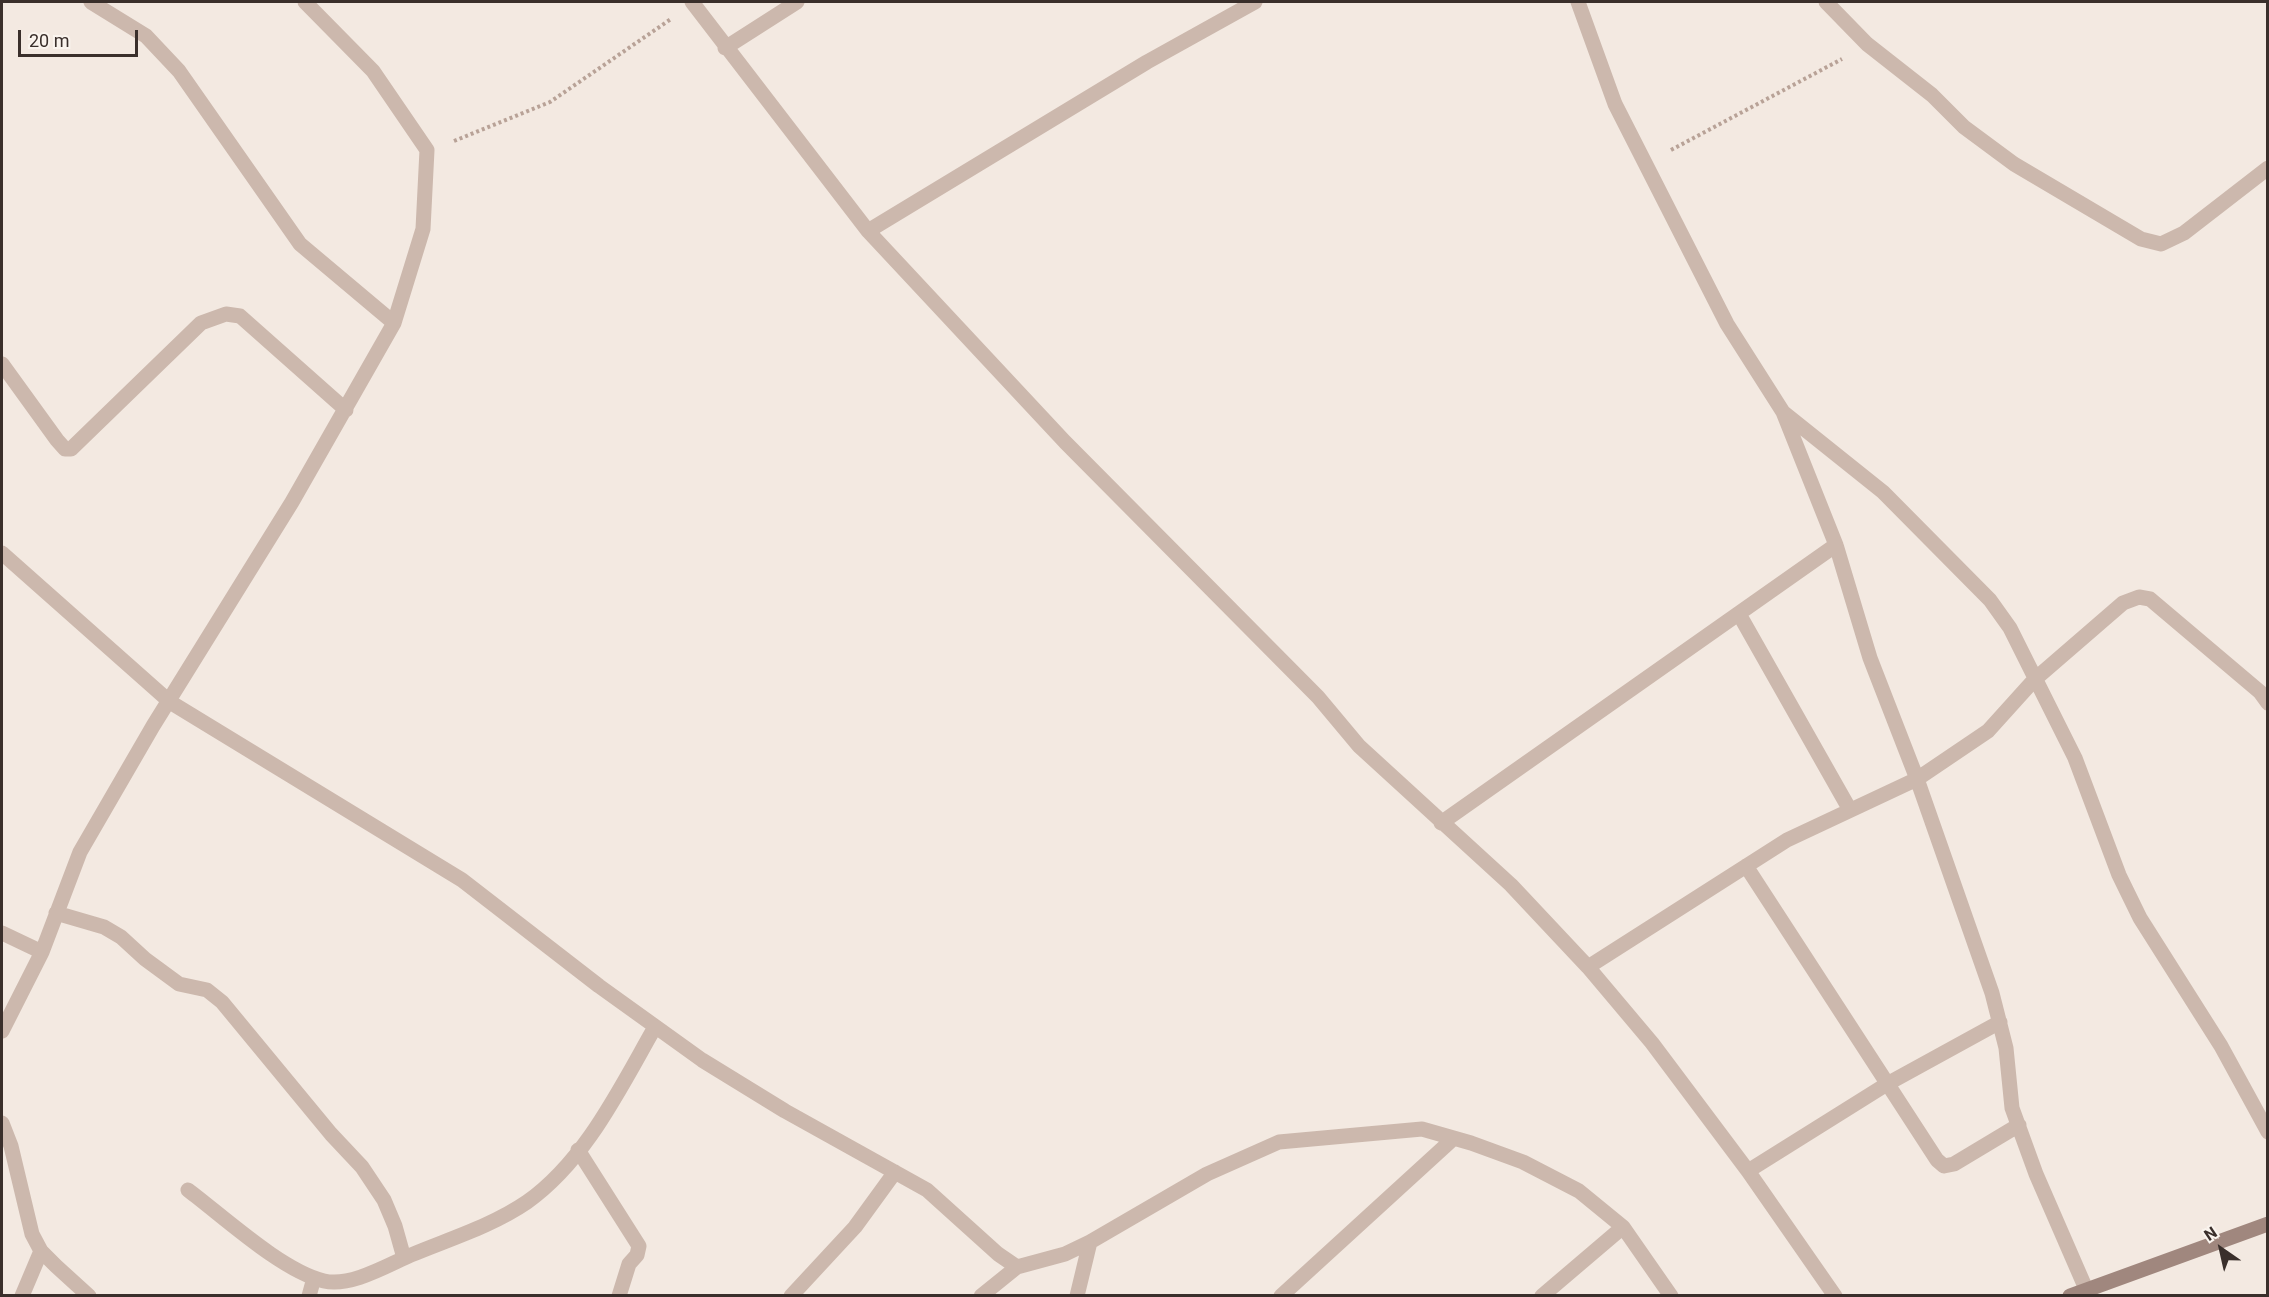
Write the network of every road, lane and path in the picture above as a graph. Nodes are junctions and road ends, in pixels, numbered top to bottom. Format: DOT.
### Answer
graph roads {
  1 [pos="91,2"];
  2 [pos="305,2"];
  3 [pos="797,2"];
  4 [pos="1255,2"];
  5 [pos="1578,2"];
  6 [pos="1826,2"];
  7 [pos="692,3"];
  8 [pos="1867,44"];
  9 [pos="725,48"];
  10 [pos="427,150"];
  11 [pos="1644,164"];
  12 [pos="2268,168"];
  13 [pos="868,231"];
  14 [pos="393,323"];
  15 [pos="2,364"];
  16 [pos="346,410"];
  17 [pos="1783,412"];
  18 [pos="1836,545"];
  19 [pos="2,553"];
  20 [pos="1740,614"];
  21 [pos="2034,680"];
  22 [pos="170,702"];
  23 [pos="2268,703"];
  24 [pos="1917,779"];
  25 [pos="1850,810"];
  26 [pos="1441,823"];
  27 [pos="1746,866"];
  28 [pos="56,913"];
  29 [pos="2,933"];
  30 [pos="42,952"];
  31 [pos="1588,967"];
  32 [pos="2000,1022"];
  33 [pos="655,1026"];
  34 [pos="2,1031"];
  35 [pos="1887,1084"];
  36 [pos="2,1123"];
  37 [pos="2019,1125"];
  38 [pos="2268,1132"];
  39 [pos="1454,1138"];
  40 [pos="578,1150"];
  41 [pos="1748,1171"];
  42 [pos="895,1172"];
  43 [pos="188,1190"];
  44 [pos="2268,1224"];
  45 [pos="1623,1227"];
  46 [pos="1090,1242"];
  47 [pos="42,1251"];
  48 [pos="404,1258"];
  49 [pos="1017,1267"];
  50 [pos="314,1278"];
  51 [pos="2086,1288"];
  52 [pos="22,1296"];
  53 [pos="89,1296"];
  54 [pos="309,1296"];
  55 [pos="619,1296"];
  56 [pos="791,1296"];
  57 [pos="981,1296"];
  58 [pos="1077,1296"];
  59 [pos="1281,1296"];
  60 [pos="1542,1296"];
  61 [pos="1671,1296"];
  62 [pos="1835,1296"];
  63 [pos="2070,1296"];
  1 -- 14 [label="street"];
  2 -- 10 [label="street"];
  3 -- 9 [label="street"];
  4 -- 13 [label="street"];
  5 -- 11 [label="street"];
  6 -- 8 [label="street"];
  7 -- 9 [label="street"];
  7 -- 10 [label="path"];
  8 -- 11 [label="path"];
  8 -- 12 [label="street"];
  9 -- 13 [label="street"];
  10 -- 14 [label="street"];
  11 -- 17 [label="street"];
  13 -- 26 [label="street"];
  14 -- 16 [label="street"];
  15 -- 16 [label="street"];
  16 -- 22 [label="street"];
  17 -- 18 [label="street"];
  17 -- 21 [label="street"];
  18 -- 20 [label="street"];
  18 -- 24 [label="street"];
  19 -- 22 [label="street"];
  20 -- 25 [label="street"];
  20 -- 26 [label="street"];
  21 -- 23 [label="street"];
  21 -- 24 [label="street"];
  21 -- 38 [label="street"];
  22 -- 28 [label="street"];
  22 -- 33 [label="street"];
  24 -- 25 [label="street"];
  24 -- 32 [label="street"];
  25 -- 27 [label="street"];
  26 -- 31 [label="street"];
  27 -- 31 [label="street"];
  27 -- 35 [label="street"];
  28 -- 30 [label="street"];
  28 -- 48 [label="street"];
  29 -- 30 [label="street"];
  30 -- 34 [label="street"];
  31 -- 41 [label="street"];
  32 -- 35 [label="street"];
  32 -- 37 [label="street"];
  33 -- 40 [label="street"];
  33 -- 42 [label="street"];
  35 -- 37 [label="street"];
  35 -- 41 [label="street"];
  36 -- 47 [label="street"];
  37 -- 51 [label="street"];
  39 -- 45 [label="street"];
  39 -- 46 [label="street"];
  39 -- 59 [label="street"];
  40 -- 48 [label="street"];
  40 -- 55 [label="street"];
  41 -- 62 [label="street"];
  42 -- 49 [label="street"];
  42 -- 56 [label="street"];
  43 -- 50 [label="street"];
  44 -- 51 [label="street"];
  45 -- 60 [label="street"];
  45 -- 61 [label="street"];
  46 -- 49 [label="street"];
  46 -- 58 [label="street"];
  47 -- 52 [label="street"];
  47 -- 53 [label="street"];
  48 -- 50 [label="street"];
  49 -- 57 [label="street"];
  50 -- 54 [label="street"];
  51 -- 63 [label="street"];
}
